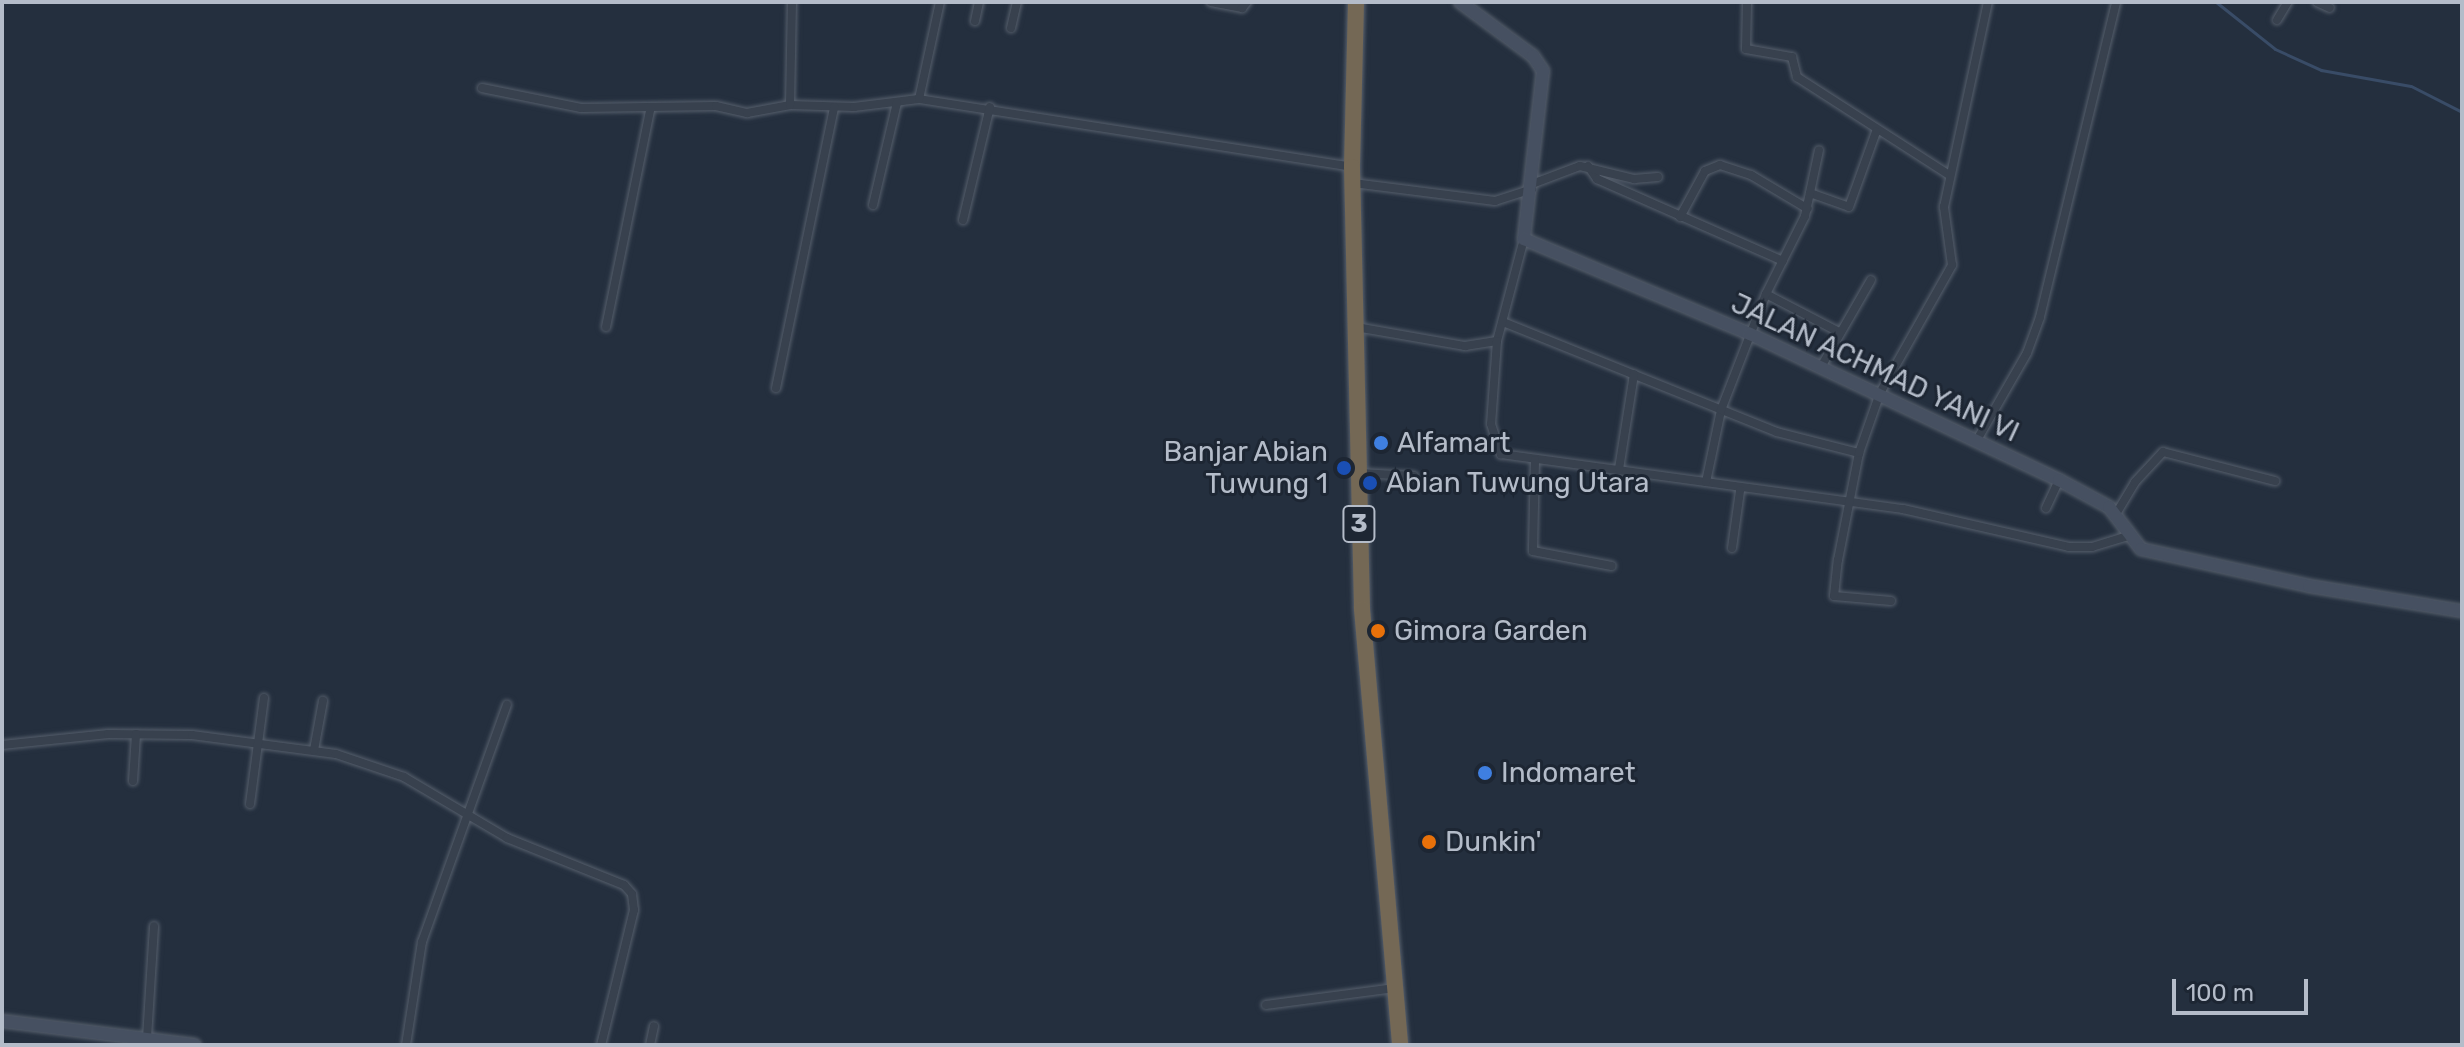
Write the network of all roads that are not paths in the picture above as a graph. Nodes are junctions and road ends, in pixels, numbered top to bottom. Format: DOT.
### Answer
graph roads {
  1 [pos="792,2"];
  2 [pos="940,2"];
  3 [pos="979,2"];
  4 [pos="1017,2"];
  5 [pos="1211,2"];
  6 [pos="1247,2"];
  7 [pos="1356,2"];
  8 [pos="1747,2"];
  9 [pos="1988,2"];
  10 [pos="2116,2"];
  11 [pos="2288,2"];
  12 [pos="2317,2"];
  13 [pos="1469,4"];
  14 [pos="2330,8"];
  15 [pos="2277,20"];
  16 [pos="975,21"];
  17 [pos="1011,28"];
  18 [pos="482,88"];
  19 [pos="919,99"];
  20 [pos="897,103"];
  21 [pos="790,105"];
  22 [pos="834,107"];
  23 [pos="990,107"];
  24 [pos="650,110"];
  25 [pos="1876,132"];
  26 [pos="1819,150"];
  27 [pos="1590,170"];
  28 [pos="1353,175"];
  29 [pos="1949,175"];
  30 [pos="1658,177"];
  31 [pos="1532,191"];
  32 [pos="1810,193"];
  33 [pos="873,205"];
  34 [pos="1808,209"];
  35 [pos="1680,217"];
  36 [pos="963,220"];
  37 [pos="1524,239"];
  38 [pos="1783,261"];
  39 [pos="1871,280"];
  40 [pos="1766,294"];
  41 [pos="1503,322"];
  42 [pos="606,327"];
  43 [pos="1355,327"];
  44 [pos="1839,332"];
  45 [pos="1750,334"];
  46 [pos="1497,341"];
  47 [pos="1821,367"];
  48 [pos="1634,374"];
  49 [pos="776,388"];
  50 [pos="1880,393"];
  51 [pos="1721,410"];
  52 [pos="1977,440"];
  53 [pos="1859,453"];
  54 [pos="1535,460"];
  55 [pos="1619,469"];
  56 [pos="1358,473"];
  57 [pos="1414,476"];
  58 [pos="2059,480"];
  59 [pos="2275,481"];
  60 [pos="1706,482"];
  61 [pos="1740,491"];
  62 [pos="1847,505"];
  63 [pos="2046,508"];
  64 [pos="2116,514"];
  65 [pos="2128,536"];
  66 [pos="1732,548"];
  67 [pos="1612,566"];
  68 [pos="1891,601"];
  69 [pos="2462,611"];
  70 [pos="264,698"];
  71 [pos="323,701"];
  72 [pos="507,705"];
  73 [pos="136,734"];
  74 [pos="257,742"];
  75 [pos="2,745"];
  76 [pos="314,750"];
  77 [pos="133,781"];
  78 [pos="250,804"];
  79 [pos="471,815"];
  80 [pos="154,926"];
  81 [pos="1395,988"];
  82 [pos="1266,1005"];
  83 [pos="2,1021"];
  84 [pos="654,1026"];
  85 [pos="147,1038"];
  86 [pos="195,1045"];
  87 [pos="406,1045"];
  88 [pos="601,1045"];
  89 [pos="650,1045"];
  90 [pos="1400,1045"];
  1 -- 21 [label="street"];
  2 -- 19 [label="street"];
  3 -- 16 [label="street"];
  4 -- 17 [label="street"];
  5 -- 6 [label="street"];
  7 -- 28 [label="highway, 3"];
  8 -- 25 [label="street"];
  9 -- 29 [label="street"];
  10 -- 52 [label="street"];
  11 -- 15 [label="street"];
  12 -- 14 [label="street"];
  13 -- 31 [label="street"];
  18 -- 24 [label="street"];
  19 -- 20 [label="street"];
  19 -- 23 [label="street"];
  20 -- 22 [label="street"];
  20 -- 33 [label="street"];
  21 -- 22 [label="street"];
  21 -- 24 [label="street"];
  22 -- 49 [label="street"];
  23 -- 28 [label="street"];
  23 -- 36 [label="street"];
  24 -- 42 [label="street"];
  25 -- 29 [label="street"];
  25 -- 32 [label="street"];
  26 -- 32 [label="street"];
  27 -- 30 [label="street"];
  27 -- 31 [label="street"];
  27 -- 35 [label="street"];
  28 -- 31 [label="street"];
  28 -- 43 [label="highway, 3"];
  29 -- 50 [label="street"];
  31 -- 37 [label="street"];
  32 -- 34 [label="street"];
  34 -- 35 [label="street"];
  34 -- 38 [label="street"];
  35 -- 38 [label="street"];
  37 -- 41 [label="street"];
  37 -- 45 [label="street, JALAN ACHMAD YANI VI"];
  38 -- 40 [label="street"];
  39 -- 44 [label="street"];
  40 -- 44 [label="street"];
  40 -- 45 [label="street"];
  41 -- 46 [label="street"];
  41 -- 48 [label="street"];
  43 -- 46 [label="street"];
  43 -- 56 [label="highway, 3"];
  44 -- 47 [label="street"];
  45 -- 47 [label="street, JALAN ACHMAD YANI VI"];
  45 -- 51 [label="street"];
  46 -- 54 [label="street"];
  47 -- 50 [label="street, JALAN ACHMAD YANI VI"];
  48 -- 51 [label="street"];
  48 -- 55 [label="street"];
  50 -- 52 [label="street, JALAN ACHMAD YANI VI"];
  50 -- 53 [label="street"];
  51 -- 53 [label="street"];
  51 -- 60 [label="street"];
  52 -- 58 [label="street, JALAN ACHMAD YANI VI"];
  53 -- 62 [label="street"];
  54 -- 55 [label="street"];
  54 -- 67 [label="street"];
  55 -- 60 [label="street"];
  56 -- 57 [label="street"];
  56 -- 81 [label="highway, 3"];
  58 -- 63 [label="street"];
  58 -- 64 [label="street, JALAN ACHMAD YANI VI"];
  59 -- 64 [label="street"];
  60 -- 61 [label="street"];
  61 -- 62 [label="street"];
  61 -- 66 [label="street"];
  62 -- 65 [label="street"];
  62 -- 68 [label="street"];
  64 -- 65 [label="street"];
  65 -- 69 [label="street"];
  70 -- 74 [label="street"];
  71 -- 76 [label="street"];
  72 -- 79 [label="street"];
  73 -- 74 [label="street"];
  73 -- 75 [label="street"];
  73 -- 77 [label="street"];
  74 -- 76 [label="street"];
  74 -- 78 [label="street"];
  76 -- 79 [label="street"];
  79 -- 87 [label="street"];
  79 -- 88 [label="street"];
  80 -- 85 [label="street"];
  81 -- 82 [label="street"];
  81 -- 90 [label="highway, 3"];
  83 -- 85 [label="street"];
  84 -- 89 [label="street"];
  85 -- 86 [label="street"];
}
